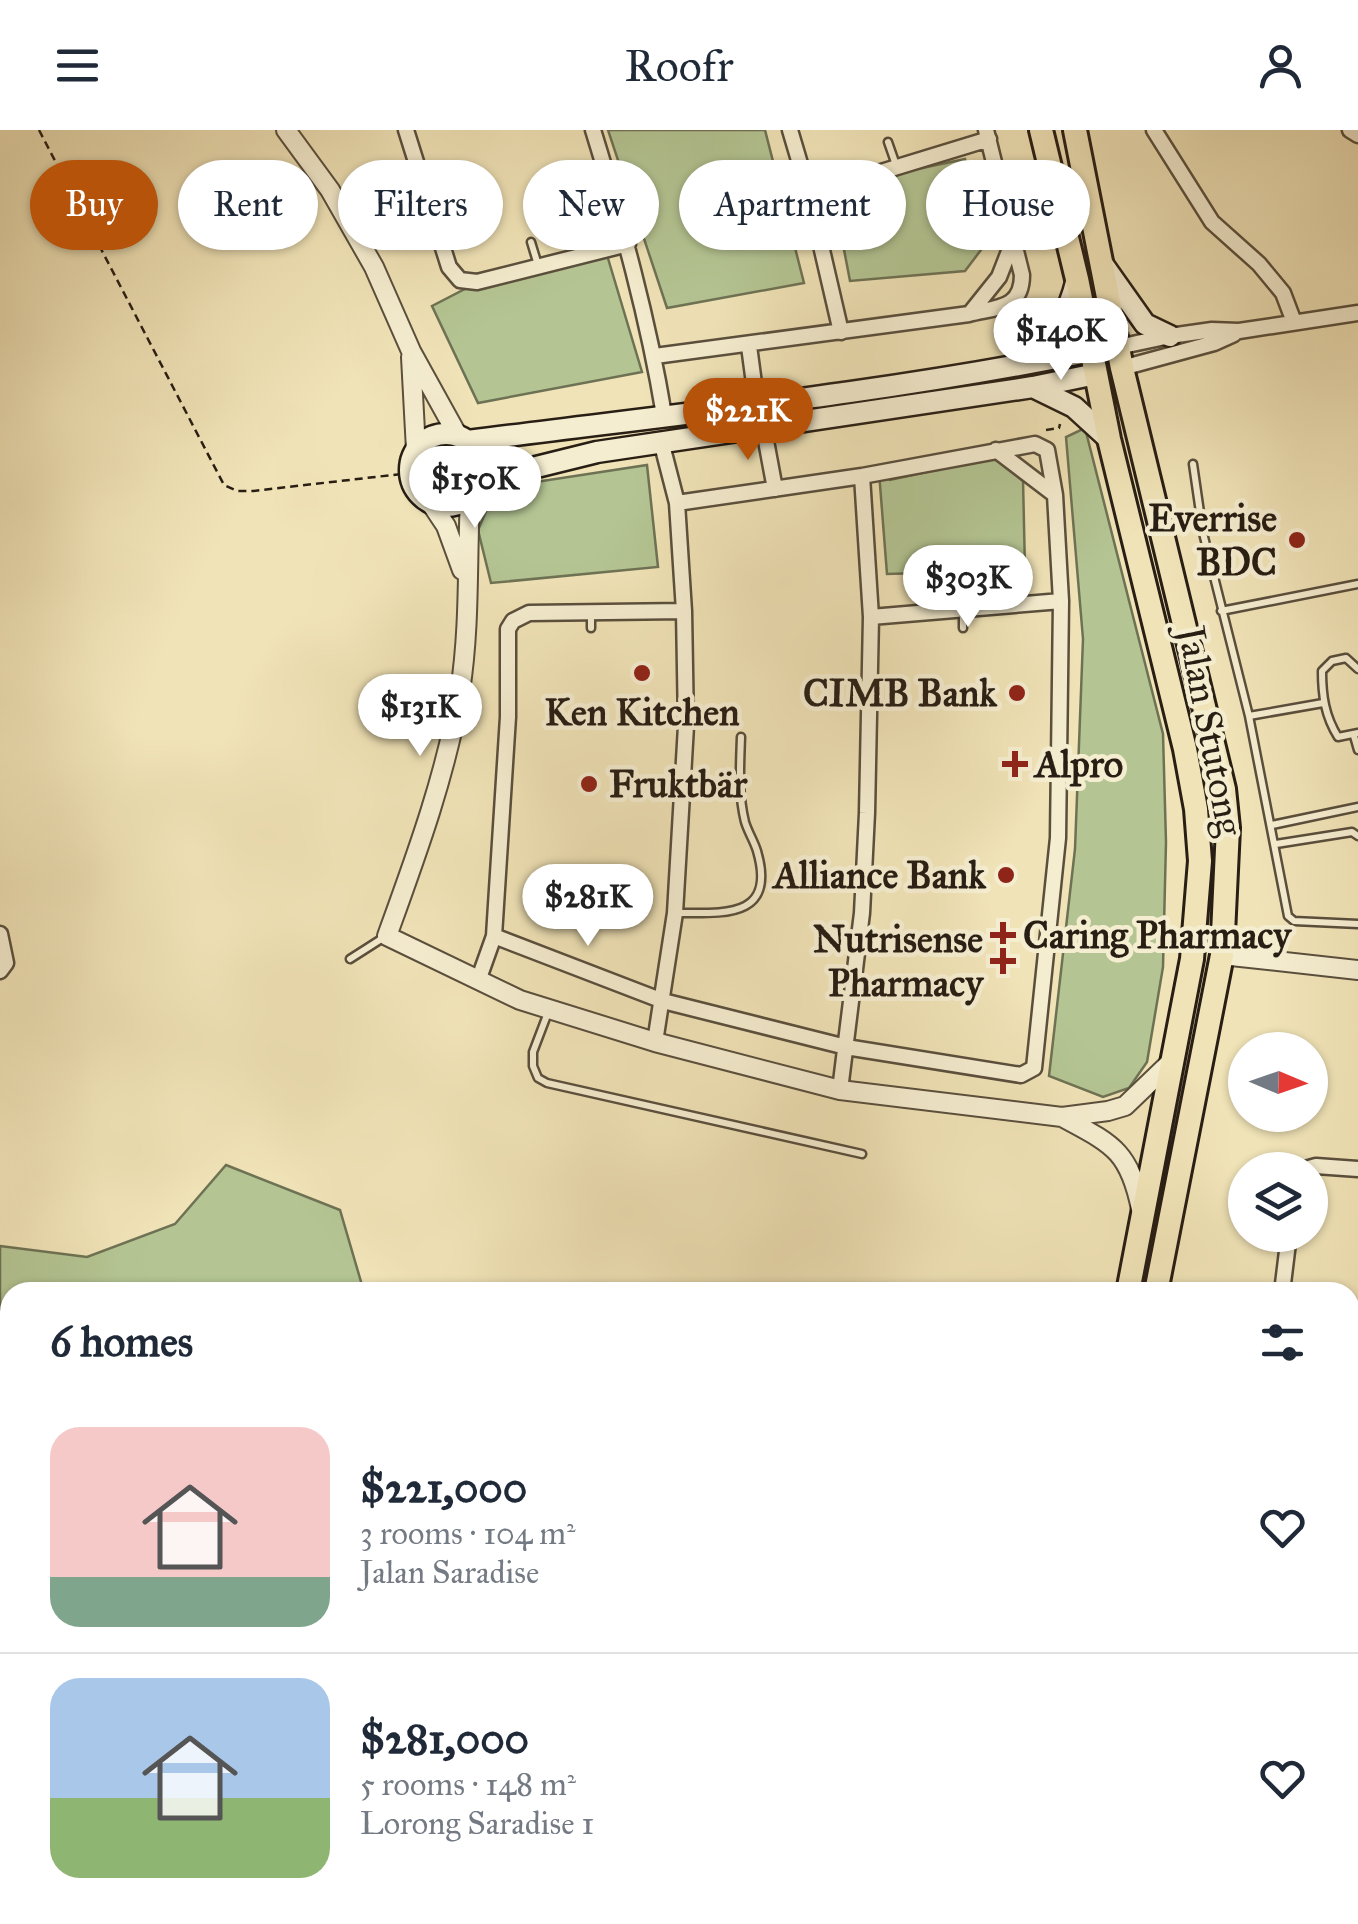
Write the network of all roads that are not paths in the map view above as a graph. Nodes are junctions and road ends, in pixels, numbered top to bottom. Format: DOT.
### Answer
graph roads {
  1 [pos="286,130"];
  2 [pos="406,130"];
  3 [pos="593,130"];
  4 [pos="790,130"];
  5 [pos="1041,130"];
  6 [pos="1075,130"];
  7 [pos="1154,130"];
  8 [pos="1350,130"];
  9 [pos="987,135"];
  10 [pos="1358,135"];
  11 [pos="888,142"];
  12 [pos="602,160"];
  13 [pos="799,160"];
  14 [pos="894,160"];
  15 [pos="994,160"];
  16 [pos="906,164"];
  17 [pos="533,250"];
  18 [pos="605,250"];
  19 [pos="629,250"];
  20 [pos="822,250"];
  21 [pos="1009,250"];
  22 [pos="1017,250"];
  23 [pos="1104,266"];
  24 [pos="539,267"];
  25 [pos="1077,279"];
  26 [pos="1358,313"];
  27 [pos="969,314"];
  28 [pos="1294,322"];
  29 [pos="842,332"];
  30 [pos="1239,332"];
  31 [pos="1170,336"];
  32 [pos="748,346"];
  33 [pos="411,351"];
  34 [pos="654,356"];
  35 [pos="1120,358"];
  36 [pos="1094,362"];
  37 [pos="1019,366"];
  38 [pos="1034,387"];
  39 [pos="756,406"];
  40 [pos="664,415"];
  41 [pos="764,430"];
  42 [pos="463,438"];
  43 [pos="1108,439"];
  44 [pos="662,445"];
  45 [pos="416,450"];
  46 [pos="996,450"];
  47 [pos="1194,464"];
  48 [pos="862,476"];
  49 [pos="774,488"];
  50 [pos="473,494"];
  51 [pos="1055,495"];
  52 [pos="430,502"];
  53 [pos="677,503"];
  54 [pos="1358,584"];
  55 [pos="466,585"];
  56 [pos="1061,601"];
  57 [pos="962,609"];
  58 [pos="1221,610"];
  59 [pos="684,611"];
  60 [pos="591,612"];
  61 [pos="871,617"];
  62 [pos="591,628"];
  63 [pos="963,628"];
  64 [pos="1358,669"];
  65 [pos="1323,703"];
  66 [pos="1250,716"];
  67 [pos="1356,734"];
  68 [pos="741,737"];
  69 [pos="1358,750"];
  70 [pos="1358,808"];
  71 [pos="1272,824"];
  72 [pos="1358,836"];
  73 [pos="1276,844"];
  74 [pos="675,913"];
  75 [pos="1358,924"];
  76 [pos="0,934"];
  77 [pos="386,936"];
  78 [pos="494,936"];
  79 [pos="1222,955"];
  80 [pos="350,958"];
  81 [pos="1192,959"];
  82 [pos="1358,970"];
  83 [pos="0,971"];
  84 [pos="478,981"];
  85 [pos="663,1001"];
  86 [pos="550,1009"];
  87 [pos="656,1042"];
  88 [pos="846,1046"];
  89 [pos="1174,1058"];
  90 [pos="840,1090"];
  91 [pos="1062,1117"];
  92 [pos="862,1154"];
  93 [pos="1328,1167"];
  94 [pos="1358,1169"];
  95 [pos="1143,1216"];
  96 [pos="1287,1252"];
  97 [pos="1130,1282"];
  98 [pos="1158,1282"];
  99 [pos="1283,1282"];
  1 -- 33 [label="street"];
  2 -- 24 [label="street"];
  3 -- 12 [label="street"];
  4 -- 13 [label="street"];
  5 -- 25 [label="main road, Jalan Stutong"];
  6 -- 23 [label="main road, Jalan Stutong"];
  7 -- 28 [label="street"];
  8 -- 10 [label="street"];
  9 -- 15 [label="street"];
  9 -- 16 [label="street"];
  11 -- 14 [label="lane"];
  17 -- 24 [label="lane"];
  18 -- 24 [label="street"];
  19 -- 34 [label="street"];
  20 -- 29 [label="street"];
  21 -- 27 [label="street"];
  22 -- 27 [label="street"];
  23 -- 31 [label="main road"];
  23 -- 35 [label="main road, Jalan Stutong"];
  25 -- 36 [label="main road, Jalan Stutong"];
  25 -- 37 [label="main road"];
  26 -- 28 [label="street"];
  27 -- 29 [label="street"];
  28 -- 30 [label="street"];
  29 -- 32 [label="street"];
  30 -- 31 [label="street"];
  30 -- 35 [label="street"];
  31 -- 35 [label="street"];
  32 -- 34 [label="street"];
  32 -- 39 [label="street"];
  33 -- 42 [label="street"];
  33 -- 45 [label="street"];
  34 -- 40 [label="street"];
  35 -- 36 [label="main road"];
  35 -- 79 [label="main road, Jalan Stutong"];
  36 -- 37 [label="main road"];
  36 -- 38 [label="main road"];
  36 -- 43 [label="main road, Jalan Stutong"];
  37 -- 39 [label="main road"];
  38 -- 41 [label="main road"];
  38 -- 43 [label="main road"];
  39 -- 40 [label="main road"];
  40 -- 42 [label="main road"];
  41 -- 44 [label="main road"];
  41 -- 49 [label="street"];
  42 -- 45 [label="main road"];
  42 -- 50 [label="main road"];
  43 -- 81 [label="main road, Jalan Stutong"];
  44 -- 50 [label="main road"];
  44 -- 53 [label="street"];
  45 -- 52 [label="main road"];
  46 -- 48 [label="street"];
  46 -- 51 [label="street"];
  46 -- 51 [label="street"];
  47 -- 58 [label="lane"];
  48 -- 49 [label="street"];
  48 -- 61 [label="street"];
  49 -- 53 [label="street"];
  50 -- 52 [label="main road"];
  50 -- 55 [label="street"];
  51 -- 56 [label="street"];
  52 -- 55 [label="street"];
  53 -- 59 [label="street"];
  54 -- 58 [label="lane"];
  55 -- 77 [label="street"];
  56 -- 57 [label="street"];
  56 -- 88 [label="street"];
  57 -- 61 [label="street"];
  57 -- 63 [label="lane"];
  58 -- 66 [label="lane"];
  59 -- 60 [label="street"];
  59 -- 74 [label="street"];
  60 -- 62 [label="lane"];
  60 -- 78 [label="street"];
  61 -- 88 [label="street"];
  64 -- 65 [label="lane"];
  65 -- 66 [label="lane"];
  65 -- 67 [label="lane"];
  66 -- 71 [label="lane"];
  67 -- 69 [label="lane"];
  68 -- 74 [label="lane"];
  70 -- 71 [label="lane"];
  71 -- 73 [label="lane"];
  72 -- 73 [label="lane"];
  73 -- 75 [label="lane"];
  74 -- 85 [label="street"];
  76 -- 83 [label="street"];
  77 -- 80 [label="lane"];
  77 -- 84 [label="street"];
  78 -- 84 [label="street"];
  78 -- 85 [label="street"];
  79 -- 81 [label="main road"];
  79 -- 82 [label="street"];
  79 -- 98 [label="main road, Jalan Stutong"];
  81 -- 89 [label="main road, Jalan Stutong"];
  84 -- 86 [label="street"];
  85 -- 87 [label="street"];
  85 -- 88 [label="street"];
  86 -- 87 [label="street"];
  86 -- 92 [label="lane"];
  87 -- 90 [label="street"];
  88 -- 90 [label="street"];
  89 -- 91 [label="street"];
  89 -- 95 [label="main road, Jalan Stutong"];
  90 -- 91 [label="street"];
  91 -- 95 [label="street"];
  93 -- 94 [label="street"];
  95 -- 97 [label="main road, Jalan Stutong"];
  96 -- 99 [label="street"];
}
